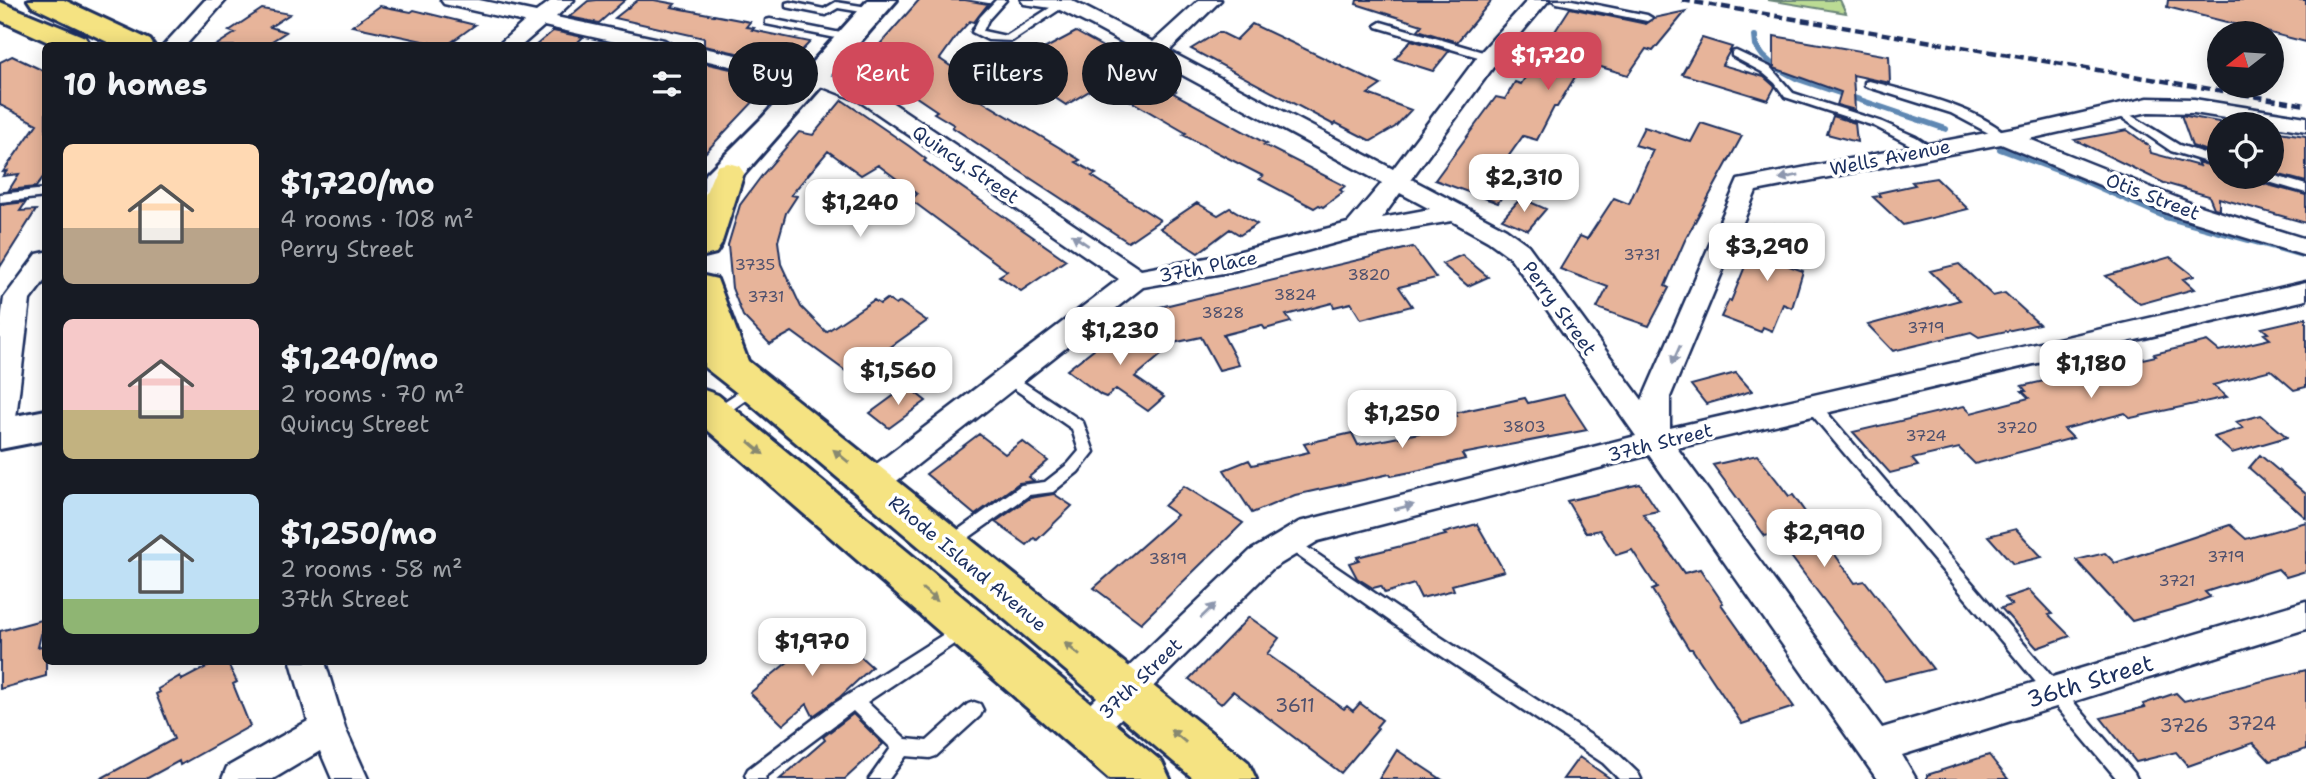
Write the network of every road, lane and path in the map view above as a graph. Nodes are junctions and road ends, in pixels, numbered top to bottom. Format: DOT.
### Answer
graph roads {
  1 [pos="42,0"];
  2 [pos="216,0"];
  3 [pos="451,0"];
  4 [pos="564,0"];
  5 [pos="1001,0"];
  6 [pos="1031,0"];
  7 [pos="1212,0"];
  8 [pos="1539,0"];
  9 [pos="1557,0"];
  10 [pos="839,3"];
  11 [pos="1063,4"];
  12 [pos="790,5"];
  13 [pos="879,6"];
  14 [pos="0,10"];
  15 [pos="1647,18"];
  16 [pos="541,19"];
  17 [pos="770,22"];
  18 [pos="1381,25"];
  19 [pos="851,38"];
  20 [pos="72,42"];
  21 [pos="131,42"];
  22 [pos="177,42"];
  23 [pos="512,42"];
  24 [pos="646,42"];
  25 [pos="1136,42"];
  26 [pos="1166,42"];
  27 [pos="1736,54"];
  28 [pos="707,55"];
  29 [pos="1489,57"];
  30 [pos="728,59"];
  31 [pos="1182,67"];
  32 [pos="818,73"];
  33 [pos="818,80"];
  34 [pos="1870,84"];
  35 [pos="788,105"];
  36 [pos="2119,111"];
  37 [pos="2306,124"];
  38 [pos="2002,136"];
  39 [pos="1928,149"];
  40 [pos="2207,158"];
  41 [pos="1396,182"];
  42 [pos="2284,182"];
  43 [pos="716,183"];
  44 [pos="2306,189"];
  45 [pos="42,193"];
  46 [pos="0,198"];
  47 [pos="1452,213"];
  48 [pos="707,229"];
  49 [pos="1357,229"];
  50 [pos="2306,248"];
  51 [pos="42,264"];
  52 [pos="1135,280"];
  53 [pos="2306,291"];
  54 [pos="9,299"];
  55 [pos="707,303"];
  56 [pos="730,367"];
  57 [pos="1008,377"];
  58 [pos="1813,406"];
  59 [pos="707,414"];
  60 [pos="42,426"];
  61 [pos="0,435"];
  62 [pos="1656,442"];
  63 [pos="873,483"];
  64 [pos="1289,541"];
  65 [pos="949,547"];
  66 [pos="2306,615"];
  67 [pos="967,626"];
  68 [pos="309,665"];
  69 [pos="2055,692"];
  70 [pos="1124,693"];
  71 [pos="854,701"];
  72 [pos="974,710"];
  73 [pos="328,728"];
  74 [pos="1086,730"];
  75 [pos="902,747"];
  76 [pos="1874,747"];
  77 [pos="240,779"];
  78 [pos="350,779"];
  79 [pos="757,779"];
  80 [pos="878,779"];
  81 [pos="1145,779"];
  82 [pos="1231,779"];
  83 [pos="1632,779"];
  84 [pos="1898,779"];
  85 [pos="2128,779"];
  1 -- 21 [label="main road"];
  2 -- 22 [label="street"];
  3 -- 16 [label="street"];
  4 -- 16 [label="street"];
  5 -- 11 [label="lane"];
  6 -- 11 [label="street, Perry Street"];
  7 -- 26 [label="street"];
  8 -- 29 [label="street"];
  9 -- 15 [label="lane"];
  10 -- 12 [label="lane"];
  10 -- 13 [label="lane"];
  11 -- 25 [label="street, Perry Street"];
  13 -- 19 [label="main road"];
  14 -- 20 [label="main road"];
  16 -- 23 [label="street"];
  16 -- 24 [label="street"];
  17 -- 19 [label="lane"];
  18 -- 29 [label="lane"];
  19 -- 32 [label="main road"];
  27 -- 39 [label="lane"];
  28 -- 30 [label="street, Quincy Street"];
  29 -- 41 [label="street"];
  31 -- 41 [label="street, Perry Street"];
  52 -- 33 [label="street, Quincy Street, one-way"];
  34 -- 38 [label="lane"];
  35 -- 43 [label="main road"];
  36 -- 37 [label="street, Wells Avenue"];
  36 -- 38 [label="street, Wells Avenue"];
  36 -- 40 [label="lane"];
  38 -- 39 [label="street, Wells Avenue"];
  38 -- 50 [label="street, Otis Street"];
  39 -- 62 [label="street, Wells Avenue, one-way"];
  41 -- 47 [label="street, Perry Street"];
  41 -- 49 [label="street"];
  42 -- 44 [label="lane"];
  43 -- 48 [label="main road"];
  45 -- 46 [label="lane"];
  47 -- 49 [label="street, 37th Place"];
  47 -- 62 [label="street, Perry Street"];
  49 -- 52 [label="street, 37th Place"];
  51 -- 54 [label="street"];
  52 -- 57 [label="street, 37th Place"];
  53 -- 58 [label="street, 37th Street"];
  54 -- 61 [label="street"];
  55 -- 56 [label="main road"];
  56 -- 59 [label="lane"];
  63 -- 56 [label="main road, Rhode Island Avenue, one-way"];
  57 -- 63 [label="street, 37th Place"];
  57 -- 65 [label="lane"];
  58 -- 62 [label="street, 37th Street"];
  58 -- 69 [label="lane"];
  59 -- 67 [label="main road, one-way"];
  60 -- 61 [label="main road"];
  64 -- 62 [label="street, 37th Street, one-way"];
  62 -- 76 [label="street, Perry Street"];
  63 -- 65 [label="main road, Rhode Island Avenue"];
  70 -- 64 [label="street, 37th Street, one-way"];
  64 -- 83 [label="lane"];
  70 -- 65 [label="main road, Rhode Island Avenue, one-way"];
  66 -- 69 [label="street, 36th Street"];
  67 -- 71 [label="lane"];
  67 -- 74 [label="main road"];
  68 -- 73 [label="street"];
  69 -- 76 [label="street, 36th Street"];
  69 -- 85 [label="lane"];
  70 -- 74 [label="street, 37th Street"];
  82 -- 70 [label="main road, Rhode Island Avenue, one-way"];
  71 -- 75 [label="lane"];
  71 -- 79 [label="lane"];
  72 -- 75 [label="lane"];
  73 -- 77 [label="street"];
  73 -- 78 [label="street"];
  74 -- 81 [label="main road"];
  75 -- 80 [label="lane"];
  76 -- 84 [label="street, Perry Street"];
}
